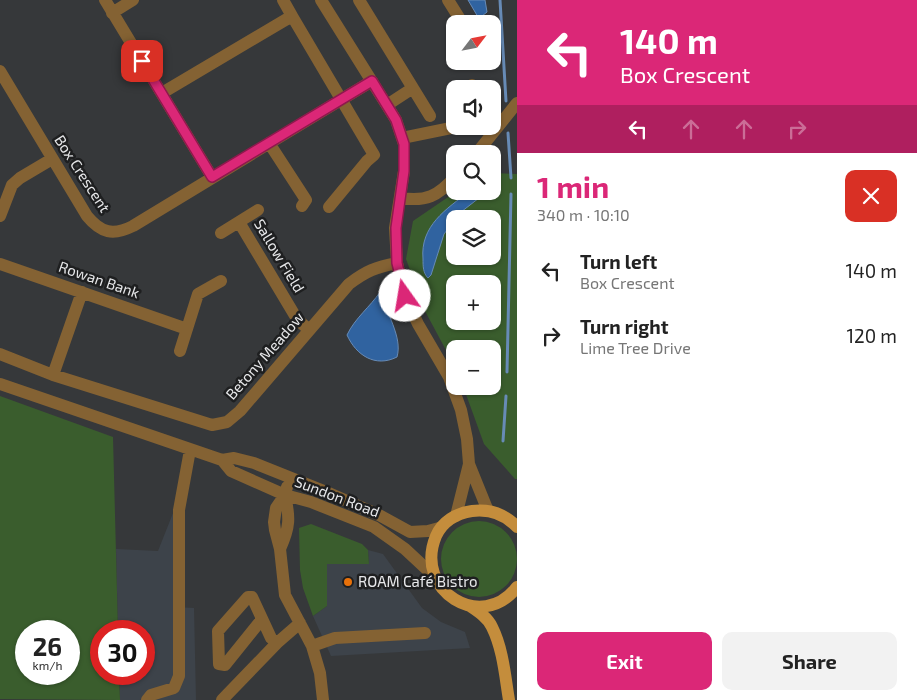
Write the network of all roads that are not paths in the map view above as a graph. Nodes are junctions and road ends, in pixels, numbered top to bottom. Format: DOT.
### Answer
graph roads {
  1 [pos="105,0"];
  2 [pos="133,0"];
  3 [pos="282,0"];
  4 [pos="359,0"];
  5 [pos="448,0"];
  6 [pos="323,1"];
  7 [pos="112,13"];
  8 [pos="457,15"];
  9 [pos="292,16"];
  10 [pos="1,76"];
  11 [pos="372,81"];
  12 [pos="413,88"];
  13 [pos="162,93"];
  14 [pos="341,99"];
  15 [pos="517,104"];
  16 [pos="387,105"];
  17 [pos="430,116"];
  18 [pos="446,129"];
  19 [pos="402,138"];
  20 [pos="269,142"];
  21 [pos="483,145"];
  22 [pos="52,159"];
  23 [pos="212,177"];
  24 [pos="446,188"];
  25 [pos="401,198"];
  26 [pos="302,206"];
  27 [pos="329,207"];
  28 [pos="258,210"];
  29 [pos="0,216"];
  30 [pos="239,222"];
  31 [pos="221,233"];
  32 [pos="397,263"];
  33 [pos="0,264"];
  34 [pos="221,281"];
  35 [pos="82,292"];
  36 [pos="187,329"];
  37 [pos="308,330"];
  38 [pos="180,351"];
  39 [pos="0,354"];
  40 [pos="53,375"];
  41 [pos="0,384"];
  42 [pos="190,450"];
  43 [pos="222,460"];
  44 [pos="469,464"];
  45 [pos="290,478"];
  46 [pos="285,495"];
  47 [pos="488,511"];
  48 [pos="456,516"];
  49 [pos="515,522"];
  50 [pos="439,528"];
  51 [pos="434,576"];
  52 [pos="517,587"];
  53 [pos="470,606"];
  54 [pos="262,619"];
  55 [pos="300,623"];
  56 [pos="425,633"];
  57 [pos="277,643"];
  58 [pos="312,646"];
  59 [pos="147,700"];
  60 [pos="222,700"];
  61 [pos="323,700"];
  62 [pos="509,700"];
  1 -- 7 [label="street"];
  2 -- 7 [label="street"];
  3 -- 9 [label="street"];
  4 -- 12 [label="street"];
  5 -- 8 [label="street"];
  6 -- 11 [label="street"];
  7 -- 13 [label="street"];
  9 -- 13 [label="street"];
  9 -- 14 [label="street"];
  10 -- 22 [label="street, Box Crescent"];
  11 -- 14 [label="street, Box Crescent"];
  11 -- 16 [label="street"];
  12 -- 16 [label="street"];
  12 -- 17 [label="street"];
  13 -- 23 [label="street"];
  14 -- 20 [label="street, Box Crescent"];
  14 -- 27 [label="street"];
  15 -- 21 [label="street"];
  16 -- 19 [label="street"];
  18 -- 19 [label="street"];
  19 -- 25 [label="street"];
  20 -- 23 [label="street, Box Crescent"];
  20 -- 26 [label="street"];
  22 -- 23 [label="street, Box Crescent"];
  22 -- 29 [label="street"];
  24 -- 25 [label="street"];
  25 -- 32 [label="street"];
  28 -- 30 [label="street, Sallow Field"];
  30 -- 31 [label="street, Sallow Field"];
  30 -- 37 [label="street, Sallow Field"];
  32 -- 37 [label="street, Betony Meadow"];
  32 -- 44 [label="street"];
  33 -- 35 [label="street, Rowan Bank"];
  34 -- 36 [label="street"];
  35 -- 36 [label="street, Rowan Bank"];
  35 -- 40 [label="street"];
  36 -- 38 [label="street"];
  37 -- 40 [label="street, Betony Meadow"];
  39 -- 40 [label="street, Betony Meadow"];
  41 -- 42 [label="street, Sundon Road"];
  42 -- 43 [label="street, Sundon Road"];
  42 -- 59 [label="street"];
  43 -- 45 [label="street, Sundon Road"];
  43 -- 46 [label="street, Sundon Road"];
  44 -- 47 [label="street"];
  44 -- 48 [label="street"];
  45 -- 46 [label="street"];
  45 -- 50 [label="street, Sundon Road"];
  46 -- 51 [label="street, Sundon Road"];
  46 -- 55 [label="street"];
  47 -- 48 [label="main road"];
  47 -- 49 [label="main road"];
  48 -- 50 [label="main road"];
  50 -- 51 [label="main road"];
  51 -- 53 [label="main road"];
  52 -- 53 [label="main road"];
  53 -- 62 [label="main road"];
  54 -- 54 [label="street"];
  54 -- 57 [label="street"];
  55 -- 57 [label="street"];
  55 -- 58 [label="street"];
  56 -- 58 [label="street"];
  57 -- 60 [label="street"];
  58 -- 61 [label="street"];
}
